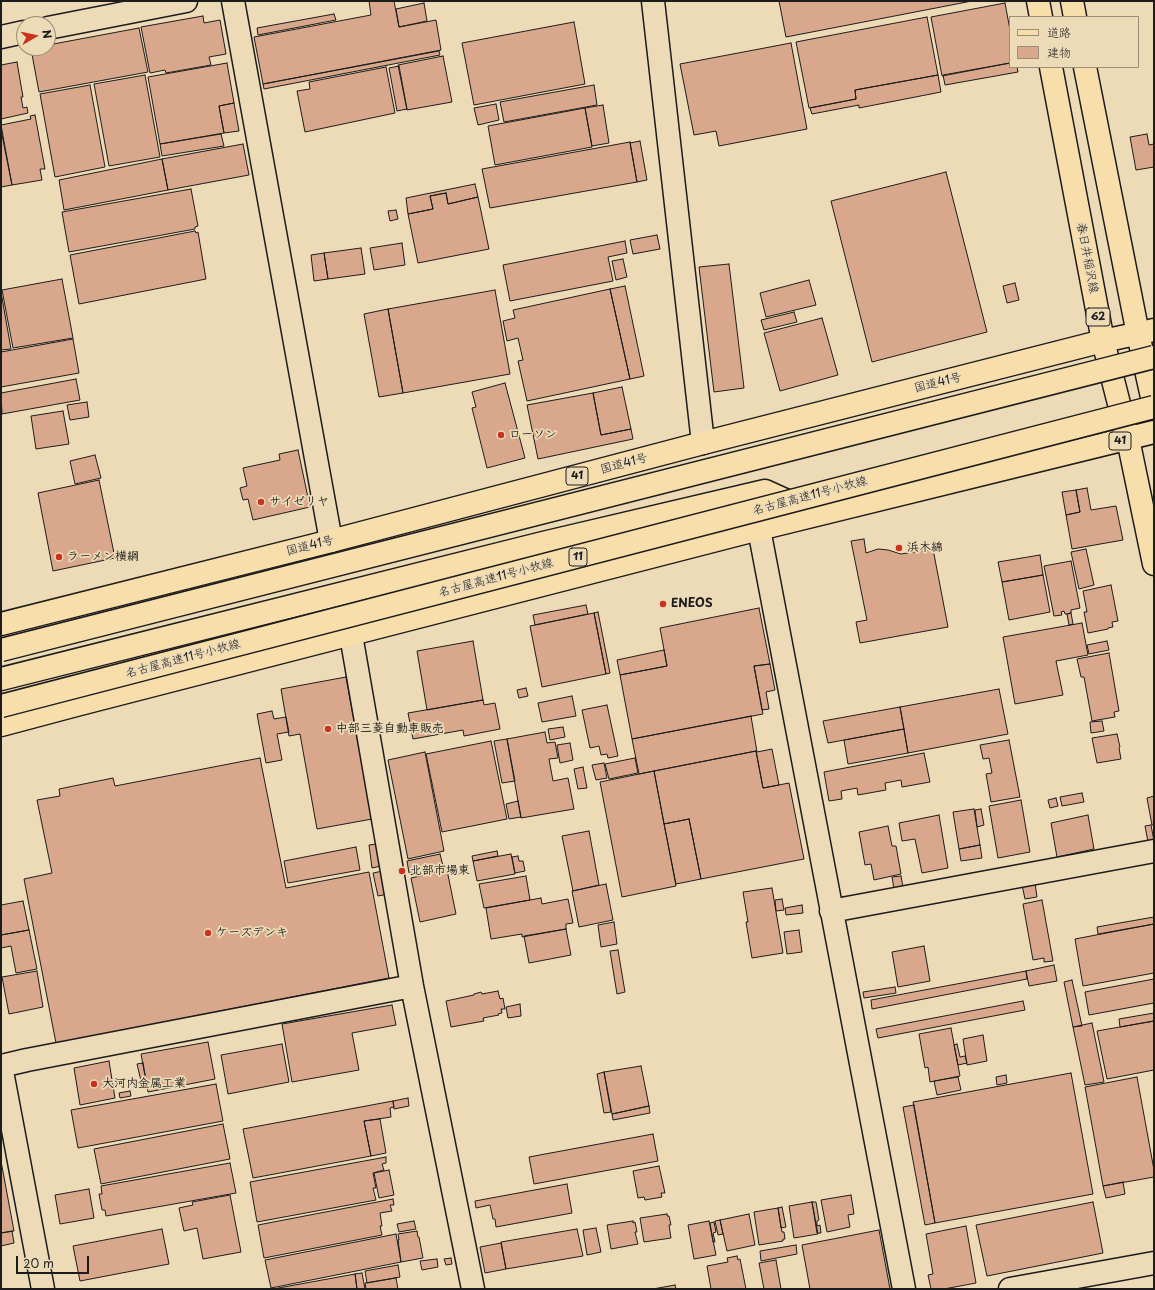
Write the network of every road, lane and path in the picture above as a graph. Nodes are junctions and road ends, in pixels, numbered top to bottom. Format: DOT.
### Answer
graph roads {
  1 [pos="186,1"];
  2 [pos="233,1"];
  3 [pos="653,1"];
  4 [pos="1038,1"];
  5 [pos="1072,1"];
  6 [pos="1041,16"];
  7 [pos="1075,16"];
  8 [pos="56,26"];
  9 [pos="16,34"];
  10 [pos="1,37"];
  11 [pos="1051,68"];
  12 [pos="1085,68"];
  13 [pos="1146,332"];
  14 [pos="1103,341"];
  15 [pos="1154,357"];
  16 [pos="1154,406"];
  17 [pos="1154,432"];
  18 [pos="1128,438"];
  19 [pos="703,443"];
  20 [pos="1085,449"];
  21 [pos="759,529"];
  22 [pos="331,541"];
  23 [pos="1154,564"];
  24 [pos="1,624"];
  25 [pos="351,635"];
  26 [pos="1,650"];
  27 [pos="1,679"];
  28 [pos="1,706"];
  29 [pos="1,725"];
  30 [pos="1154,851"];
  31 [pos="831,911"];
  32 [pos="412,986"];
  33 [pos="1154,1263"];
  34 [pos="43,1289"];
  35 [pos="473,1289"];
  36 [pos="904,1289"];
  37 [pos="1010,1289"];
  1 -- 8 [label="street"];
  2 -- 22 [label="street"];
  3 -- 19 [label="street"];
  4 -- 6 [label="main road"];
  5 -- 7 [label="main road"];
  9 -- 10 [label="street"];
  11 -- 14 [label="main road, 春日井稲沢線 / 62"];
  12 -- 13 [label="main road"];
  13 -- 14 [label="main road, 国道41号 / 41"];
  13 -- 16 [label="main road"];
  14 -- 18 [label="main road, 春日井稲沢線 / 62"];
  14 -- 19 [label="main road, 国道41号 / 41"];
  15 -- 26 [label="main road, bridge"];
  16 -- 28 [label="main road, 名古屋高速11号小牧線 / 11, bridge"];
  17 -- 18 [label="main road, 41"];
  18 -- 20 [label="main road, 41"];
  18 -- 23 [label="main road, 春日井稲沢線 / 62"];
  19 -- 22 [label="main road, 国道41号 / 41"];
  20 -- 21 [label="main road, 41"];
  20 -- 27 [label="main road"];
  21 -- 25 [label="main road, 41"];
  21 -- 31 [label="street"];
  22 -- 24 [label="main road, 国道41号 / 41"];
  25 -- 29 [label="main road, 41"];
  25 -- 32 [label="street"];
  30 -- 31 [label="street"];
  31 -- 36 [label="street"];
  32 -- 34 [label="street"];
  32 -- 35 [label="street"];
  33 -- 37 [label="street"];
}
